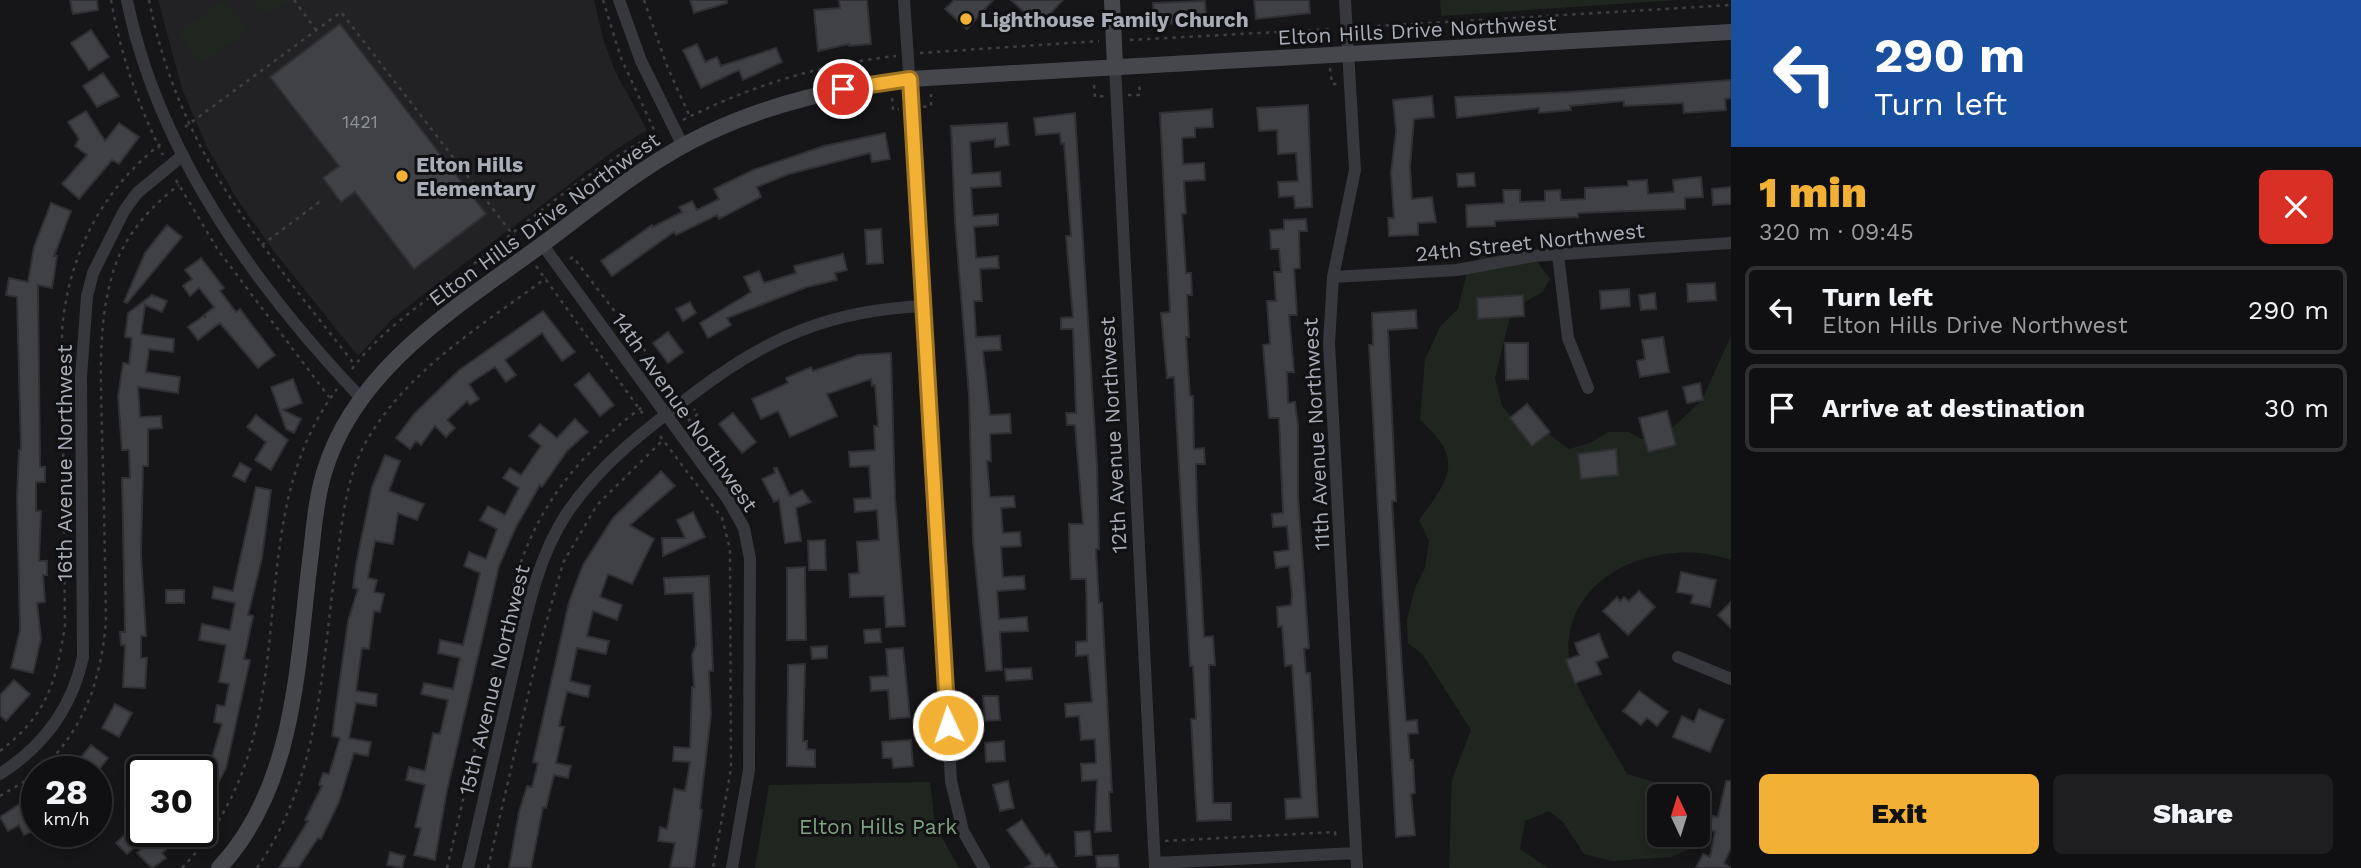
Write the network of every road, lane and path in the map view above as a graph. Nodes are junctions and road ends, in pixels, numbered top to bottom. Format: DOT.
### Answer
graph roads {
  1 [pos="111,0"];
  2 [pos="127,0"];
  3 [pos="149,0"];
  4 [pos="294,0"];
  5 [pos="603,0"];
  6 [pos="619,0"];
  7 [pos="644,0"];
  8 [pos="904,0"];
  9 [pos="1112,0"];
  10 [pos="1345,0"];
  11 [pos="1731,5"];
  12 [pos="1367,27"];
  13 [pos="316,30"];
  14 [pos="1327,30"];
  15 [pos="1731,32"];
  16 [pos="1136,39"];
  17 [pos="1091,42"];
  18 [pos="929,52"];
  19 [pos="1349,55"];
  20 [pos="889,57"];
  21 [pos="1115,65"];
  22 [pos="910,79"];
  23 [pos="188,125"];
  24 [pos="159,146"];
  25 [pos="682,146"];
  26 [pos="183,155"];
  27 [pos="322,200"];
  28 [pos="512,233"];
  29 [pos="1731,243"];
  30 [pos="542,244"];
  31 [pos="262,245"];
  32 [pos="1558,255"];
  33 [pos="573,257"];
  34 [pos="1332,277"];
  35 [pos="925,306"];
  36 [pos="670,386"];
  37 [pos="1588,388"];
  38 [pos="362,399"];
  39 [pos="639,409"];
  40 [pos="666,414"];
  41 [pos="1678,657"];
  42 [pos="1731,678"];
  43 [pos="53,756"];
  44 [pos="0,774"];
  45 [pos="21,783"];
  46 [pos="0,796"];
  47 [pos="1335,832"];
  48 [pos="1155,841"];
  49 [pos="1356,853"];
  50 [pos="1156,866"];
  51 [pos="182,868"];
  52 [pos="219,868"];
  53 [pos="257,868"];
  54 [pos="468,868"];
  55 [pos="488,868"];
  56 [pos="713,868"];
  57 [pos="732,868"];
  58 [pos="984,868"];
  59 [pos="1357,868"];
  1 -- 24 [label="path"];
  2 -- 26 [label="street"];
  3 -- 23 [label="path"];
  4 -- 13 [label="path"];
  5 -- 28 [label="path"];
  6 -- 25 [label="street"];
  7 -- 20 [label="path"];
  8 -- 22 [label="street"];
  9 -- 21 [label="main road, 12th Avenue Northwest"];
  10 -- 19 [label="street, 11th Avenue Northwest"];
  11 -- 12 [label="path"];
  13 -- 23 [label="path"];
  13 -- 28 [label="path"];
  14 -- 16 [label="path"];
  15 -- 19 [label="main road, Elton Hills Drive Northwest"];
  17 -- 18 [label="path"];
  19 -- 21 [label="main road, Elton Hills Drive Northwest"];
  19 -- 34 [label="street, 11th Avenue Northwest"];
  21 -- 22 [label="main road, Elton Hills Drive Northwest"];
  21 -- 48 [label="street, 12th Avenue Northwest"];
  22 -- 25 [label="main road, Elton Hills Drive Northwest"];
  22 -- 35 [label="street"];
  23 -- 31 [label="path"];
  25 -- 30 [label="main road, Elton Hills Drive Northwest"];
  26 -- 38 [label="street"];
  26 -- 44 [label="street, 16th Avenue Northwest"];
  27 -- 31 [label="path"];
  28 -- 31 [label="path"];
  29 -- 32 [label="street, 24th Street Northwest"];
  30 -- 38 [label="main road, Elton Hills Drive Northwest"];
  30 -- 40 [label="street, 14th Avenue Northwest"];
  32 -- 34 [label="street, 24th Street Northwest"];
  32 -- 37 [label="street"];
  33 -- 36 [label="path"];
  34 -- 49 [label="street, 11th Avenue Northwest"];
  35 -- 40 [label="street, 15th Avenue Northwest"];
  35 -- 58 [label="street"];
  38 -- 52 [label="main road, Elton Hills Drive Northwest"];
  39 -- 53 [label="path"];
  40 -- 54 [label="street, 15th Avenue Northwest"];
  40 -- 57 [label="street, 14th Avenue Northwest"];
  41 -- 42 [label="street"];
  43 -- 51 [label="path"];
  45 -- 46 [label="path"];
  47 -- 48 [label="path"];
  48 -- 50 [label="street, 12th Avenue Northwest"];
  49 -- 50 [label="street"];
  49 -- 59 [label="street, 11th Avenue Northwest"];
  55 -- 56 [label="path"];
}
